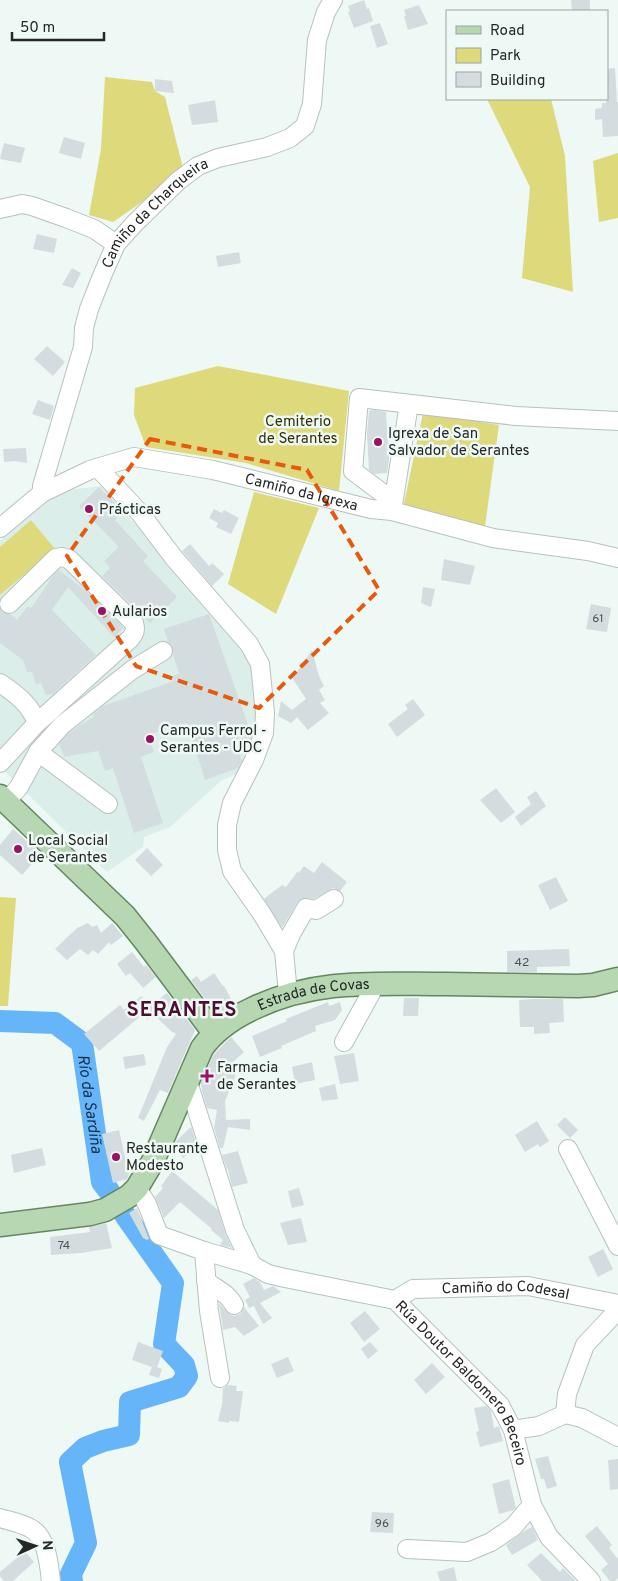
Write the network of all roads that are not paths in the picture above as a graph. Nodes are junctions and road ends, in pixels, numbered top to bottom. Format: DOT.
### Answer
graph roads {
  1 [pos="333,0"];
  2 [pos="0,209"];
  3 [pos="116,244"];
  4 [pos="408,404"];
  5 [pos="618,421"];
  6 [pos="98,468"];
  7 [pos="42,493"];
  8 [pos="392,511"];
  9 [pos="0,528"];
  10 [pos="618,558"];
  11 [pos="9,604"];
  12 [pos="163,652"];
  13 [pos="0,683"];
  14 [pos="37,723"];
  15 [pos="38,752"];
  16 [pos="0,764"];
  17 [pos="3,799"];
  18 [pos="108,804"];
  19 [pos="334,899"];
  20 [pos="284,951"];
  21 [pos="618,979"];
  22 [pos="376,984"];
  23 [pos="288,994"];
  24 [pos="214,1032"];
  25 [pos="344,1042"];
  26 [pos="188,1079"];
  27 [pos="568,1149"];
  28 [pos="137,1188"];
  29 [pos="0,1225"];
  30 [pos="618,1246"];
  31 [pos="204,1251"];
  32 [pos="252,1266"];
  33 [pos="206,1281"];
  34 [pos="395,1300"];
  35 [pos="618,1304"];
  36 [pos="234,1305"];
  37 [pos="618,1310"];
  38 [pos="220,1378"];
  39 [pos="565,1414"];
  40 [pos="513,1430"];
  41 [pos="618,1437"];
  42 [pos="532,1505"];
  43 [pos="0,1518"];
  44 [pos="407,1549"];
  45 [pos="51,1581"];
  46 [pos="592,1581"];
  1 -- 3 [label="street, Camiño da Charqueira"];
  2 -- 3 [label="street"];
  3 -- 7 [label="street, Camiño da Charqueira"];
  4 -- 5 [label="street"];
  4 -- 8 [label="street"];
  4 -- 8 [label="street"];
  6 -- 7 [label="street, Camiño da Igrexa"];
  6 -- 8 [label="street, Camiño da Igrexa"];
  6 -- 20 [label="street"];
  7 -- 9 [label="street, Camiño da Igrexa"];
  8 -- 10 [label="street, Camiño da Igrexa"];
  11 -- 14 [label="street"];
  12 -- 15 [label="street"];
  13 -- 14 [label="street"];
  14 -- 16 [label="street"];
  15 -- 17 [label="street"];
  15 -- 18 [label="street"];
  17 -- 24 [label="main road"];
  19 -- 20 [label="street"];
  20 -- 23 [label="street"];
  21 -- 22 [label="main road, Estrada de Covas"];
  22 -- 23 [label="main road, Estrada de Covas"];
  22 -- 25 [label="street"];
  23 -- 24 [label="main road, Estrada de Covas"];
  24 -- 26 [label="main road, Estrada de Covas"];
  26 -- 28 [label="main road, Estrada de Covas"];
  26 -- 32 [label="street"];
  27 -- 30 [label="street"];
  28 -- 29 [label="main road, Estrada de Covas"];
  28 -- 31 [label="street, Rúa Doutor Baldomero Beceiro"];
  31 -- 32 [label="street, Rúa Doutor Baldomero Beceiro"];
  31 -- 33 [label="street"];
  32 -- 34 [label="street, Rúa Doutor Baldomero Beceiro"];
  33 -- 36 [label="street"];
  33 -- 38 [label="street"];
  34 -- 35 [label="street, Camiño do Codesal"];
  34 -- 40 [label="street, Rúa Doutor Baldomero Beceiro"];
  37 -- 39 [label="street"];
  39 -- 40 [label="street"];
  39 -- 41 [label="street"];
  40 -- 42 [label="street, Rúa Doutor Baldomero Beceiro"];
  42 -- 44 [label="street"];
  42 -- 46 [label="street, Rúa Doutor Baldomero Beceiro"];
  43 -- 45 [label="street"];
}
